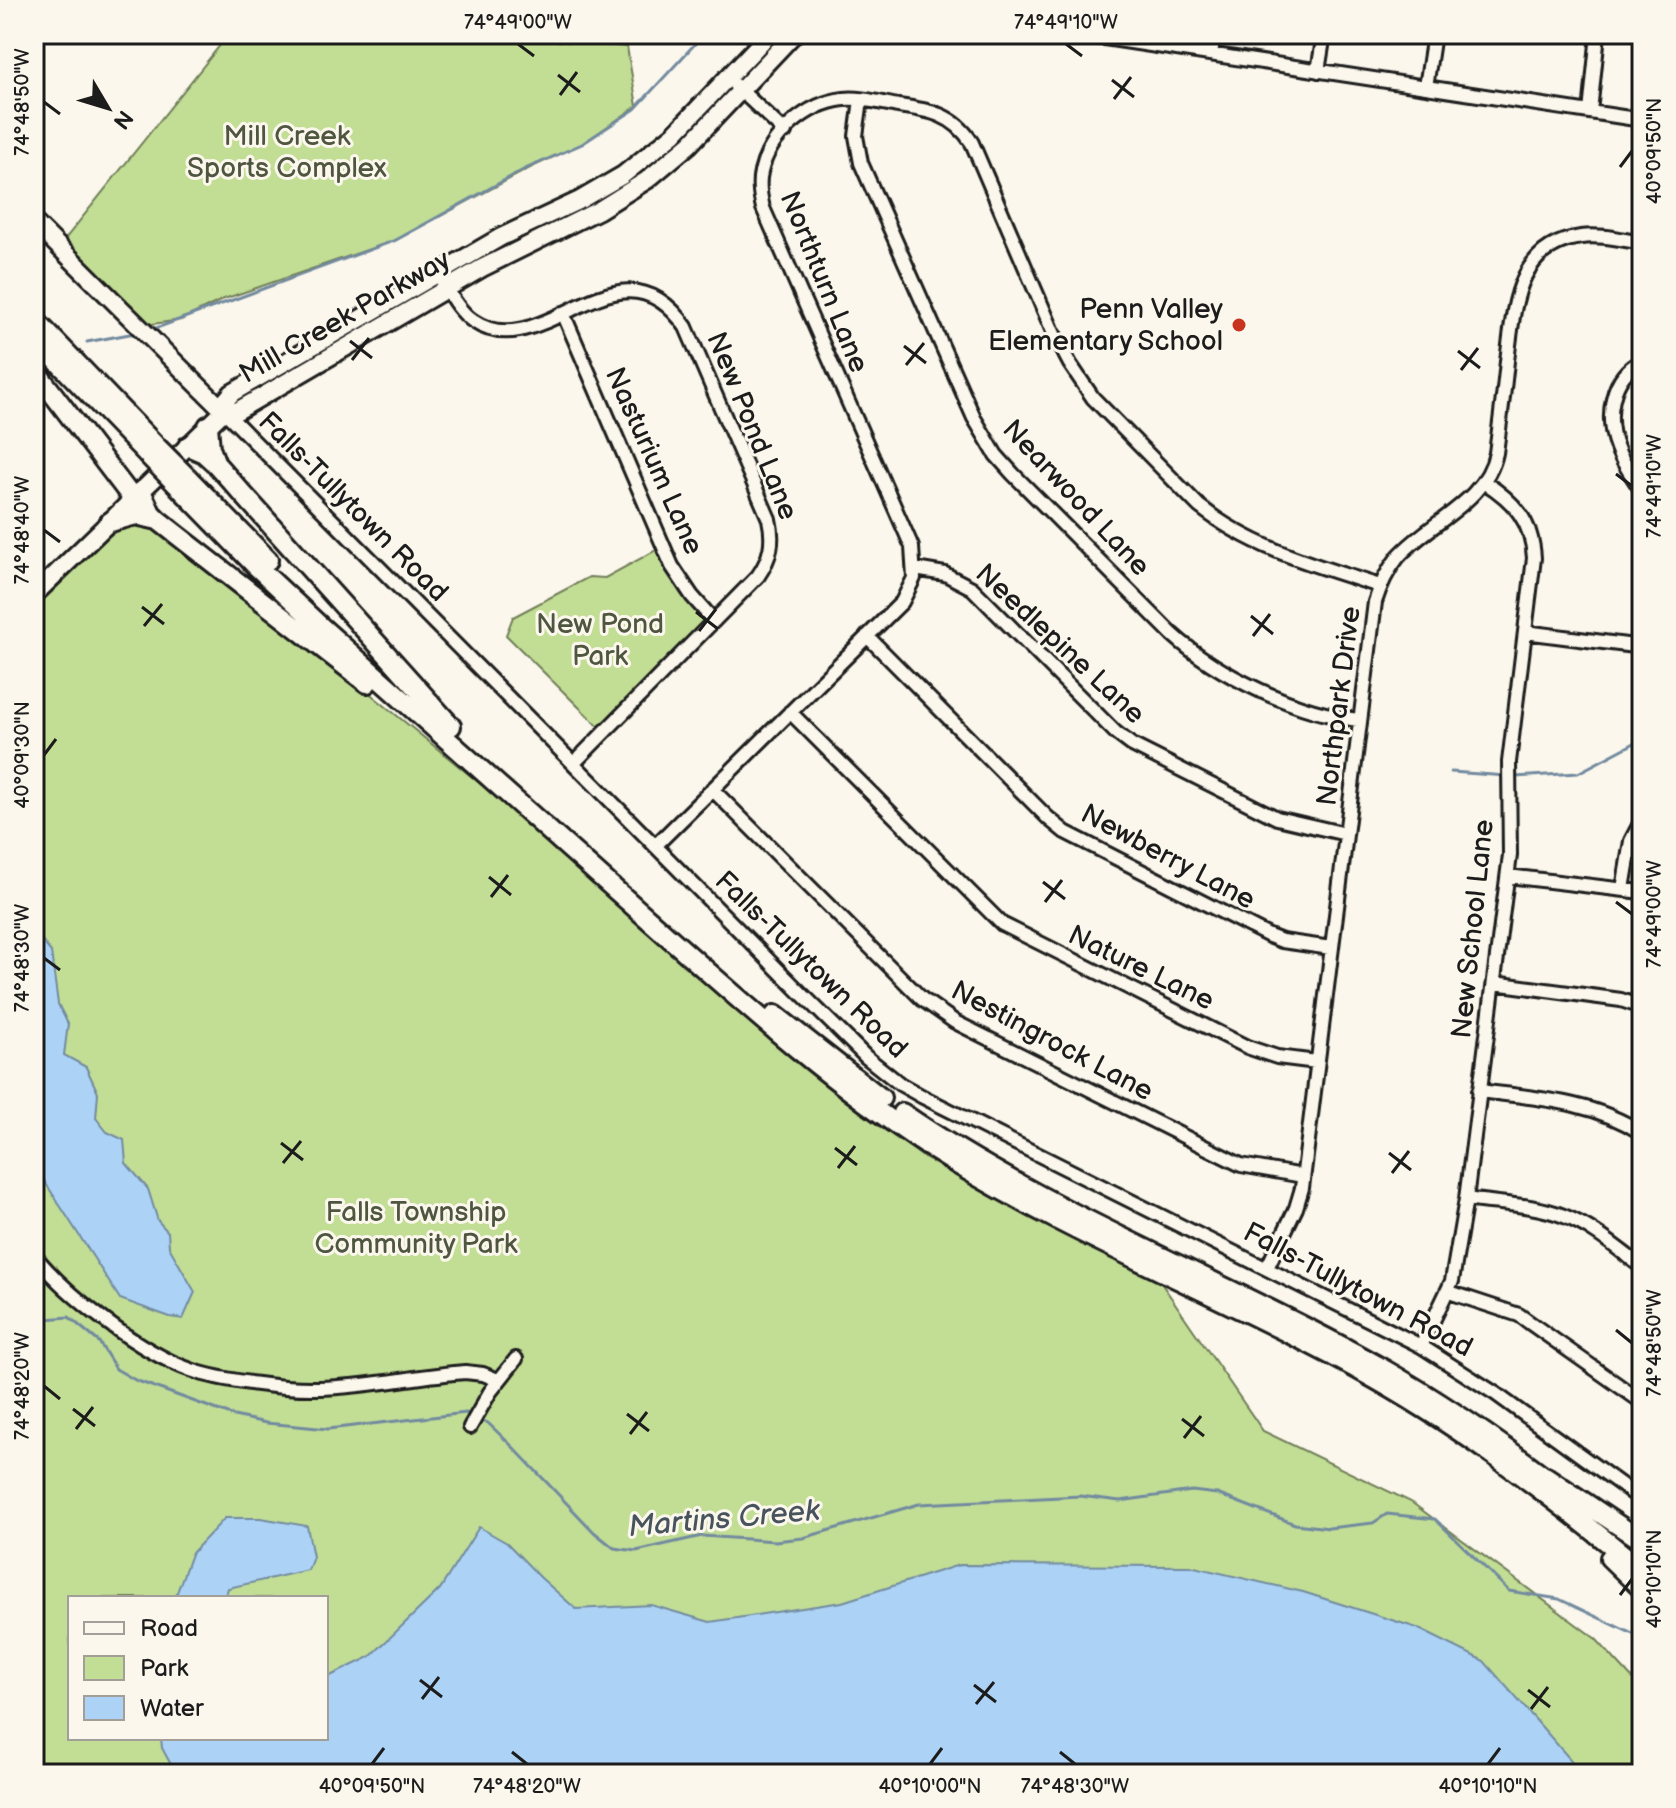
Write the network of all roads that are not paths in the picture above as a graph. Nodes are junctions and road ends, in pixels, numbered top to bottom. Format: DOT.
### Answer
graph roads {
  1 [pos="769,34"];
  2 [pos="794,34"];
  3 [pos="1078,34"];
  4 [pos="1214,34"];
  5 [pos="1324,34"];
  6 [pos="1434,34"];
  7 [pos="1598,34"];
  8 [pos="1104,36"];
  9 [pos="1211,54"];
  10 [pos="1318,71"];
  11 [pos="728,78"];
  12 [pos="1426,87"];
  13 [pos="741,91"];
  14 [pos="861,100"];
  15 [pos="1590,112"];
  16 [pos="1642,120"];
  17 [pos="785,132"];
  18 [pos="34,222"];
  19 [pos="1642,243"];
  20 [pos="436,273"];
  21 [pos="446,288"];
  22 [pos="563,313"];
  23 [pos="34,319"];
  24 [pos="34,337"];
  25 [pos="1642,361"];
  26 [pos="34,369"];
  27 [pos="224,411"];
  28 [pos="208,426"];
  29 [pos="188,446"];
  30 [pos="152,450"];
  31 [pos="216,464"];
  32 [pos="183,482"];
  33 [pos="1484,482"];
  34 [pos="1642,491"];
  35 [pos="137,495"];
  36 [pos="158,520"];
  37 [pos="110,522"];
  38 [pos="915,569"];
  39 [pos="1380,586"];
  40 [pos="34,595"];
  41 [pos="714,621"];
  42 [pos="1525,632"];
  43 [pos="867,636"];
  44 [pos="1642,647"];
  45 [pos="790,712"];
  46 [pos="1360,720"];
  47 [pos="451,726"];
  48 [pos="574,763"];
  49 [pos="495,783"];
  50 [pos="712,789"];
  51 [pos="1642,820"];
  52 [pos="1346,834"];
  53 [pos="655,846"];
  54 [pos="1508,876"];
  55 [pos="1623,889"];
  56 [pos="1642,892"];
  57 [pos="1331,948"];
  58 [pos="1494,983"];
  59 [pos="1642,1007"];
  60 [pos="1317,1062"];
  61 [pos="1479,1091"];
  62 [pos="1642,1133"];
  63 [pos="1303,1176"];
  64 [pos="1466,1199"];
  65 [pos="34,1255"];
  66 [pos="1642,1267"];
  67 [pos="1267,1268"];
  68 [pos="1449,1292"];
  69 [pos="1421,1346"];
  70 [pos="516,1359"];
  71 [pos="498,1380"];
  72 [pos="1642,1402"];
  73 [pos="470,1427"];
  74 [pos="1530,1465"];
  75 [pos="1642,1500"];
  76 [pos="1578,1518"];
  77 [pos="1642,1541"];
  78 [pos="1642,1555"];
  79 [pos="1642,1570"];
  80 [pos="1642,1589"];
  1 -- 11 [label="main road, Mill Creek Parkway"];
  2 -- 13 [label="main road, Mill Creek Parkway"];
  3 -- 8 [label="street"];
  4 -- 9 [label="street"];
  5 -- 10 [label="street"];
  6 -- 12 [label="street"];
  7 -- 15 [label="street"];
  8 -- 9 [label="street"];
  9 -- 10 [label="street"];
  10 -- 12 [label="street"];
  11 -- 13 [label="street"];
  11 -- 20 [label="main road, Mill Creek Parkway"];
  12 -- 15 [label="street"];
  13 -- 17 [label="street"];
  13 -- 21 [label="main road, Mill Creek Parkway"];
  14 -- 17 [label="street, Northturn Lane"];
  14 -- 39 [label="street, Northturn Lane"];
  14 -- 46 [label="street, Nearwood Lane"];
  15 -- 16 [label="street"];
  17 -- 38 [label="street, Northturn Lane"];
  18 -- 27 [label="main road"];
  19 -- 33 [label="street, Northpark Drive"];
  20 -- 21 [label="street, New Pond Lane"];
  20 -- 27 [label="main road, Mill Creek Parkway"];
  21 -- 22 [label="street, New Pond Lane"];
  21 -- 27 [label="main road, Mill Creek Parkway"];
  22 -- 41 [label="street, Nasturium Lane"];
  22 -- 41 [label="street, New Pond Lane"];
  23 -- 30 [label="highway"];
  24 -- 30 [label="highway"];
  25 -- 34 [label="street"];
  26 -- 35 [label="highway"];
  27 -- 28 [label="main road"];
  27 -- 48 [label="street, Falls-Tullytown Road"];
  28 -- 29 [label="main road"];
  28 -- 31 [label="highway"];
  29 -- 31 [label="highway"];
  29 -- 35 [label="main road"];
  30 -- 32 [label="highway, bridge"];
  31 -- 47 [label="highway"];
  32 -- 47 [label="highway"];
  32 -- 49 [label="highway"];
  33 -- 39 [label="street, Northpark Drive"];
  33 -- 42 [label="street, New School Lane"];
  35 -- 36 [label="highway"];
  35 -- 37 [label="main road"];
  36 -- 37 [label="highway"];
  36 -- 49 [label="highway"];
  37 -- 40 [label="main road"];
  38 -- 43 [label="street"];
  38 -- 52 [label="street, Needlepine Lane"];
  39 -- 46 [label="street, Northpark Drive"];
  41 -- 48 [label="street, New Pond Lane"];
  42 -- 44 [label="street"];
  42 -- 54 [label="street, New School Lane"];
  43 -- 45 [label="street"];
  43 -- 57 [label="street, Newberry Lane"];
  45 -- 50 [label="street"];
  45 -- 60 [label="street, Nature Lane"];
  46 -- 52 [label="street, Northpark Drive"];
  47 -- 74 [label="highway"];
  48 -- 53 [label="street, Falls-Tullytown Road"];
  49 -- 76 [label="highway"];
  50 -- 53 [label="street"];
  50 -- 63 [label="street, Nestingrock Lane"];
  51 -- 55 [label="street"];
  52 -- 57 [label="street, Northpark Drive"];
  53 -- 67 [label="street, Falls-Tullytown Road"];
  54 -- 55 [label="street"];
  54 -- 58 [label="street, New School Lane"];
  55 -- 56 [label="street"];
  57 -- 60 [label="street, Northpark Drive"];
  58 -- 59 [label="street"];
  58 -- 61 [label="street, New School Lane"];
  60 -- 63 [label="street, Northpark Drive"];
  61 -- 62 [label="street"];
  61 -- 64 [label="street, New School Lane"];
  63 -- 67 [label="street, Northpark Drive"];
  64 -- 66 [label="street"];
  64 -- 68 [label="street, New School Lane"];
  65 -- 71 [label="street"];
  67 -- 69 [label="street, Falls-Tullytown Road"];
  68 -- 69 [label="street, New School Lane"];
  68 -- 72 [label="street"];
  69 -- 75 [label="street, Falls-Tullytown Road"];
  70 -- 71 [label="street"];
  71 -- 73 [label="street"];
  74 -- 77 [label="highway"];
  74 -- 78 [label="highway"];
  76 -- 79 [label="highway"];
  76 -- 80 [label="highway"];
}
